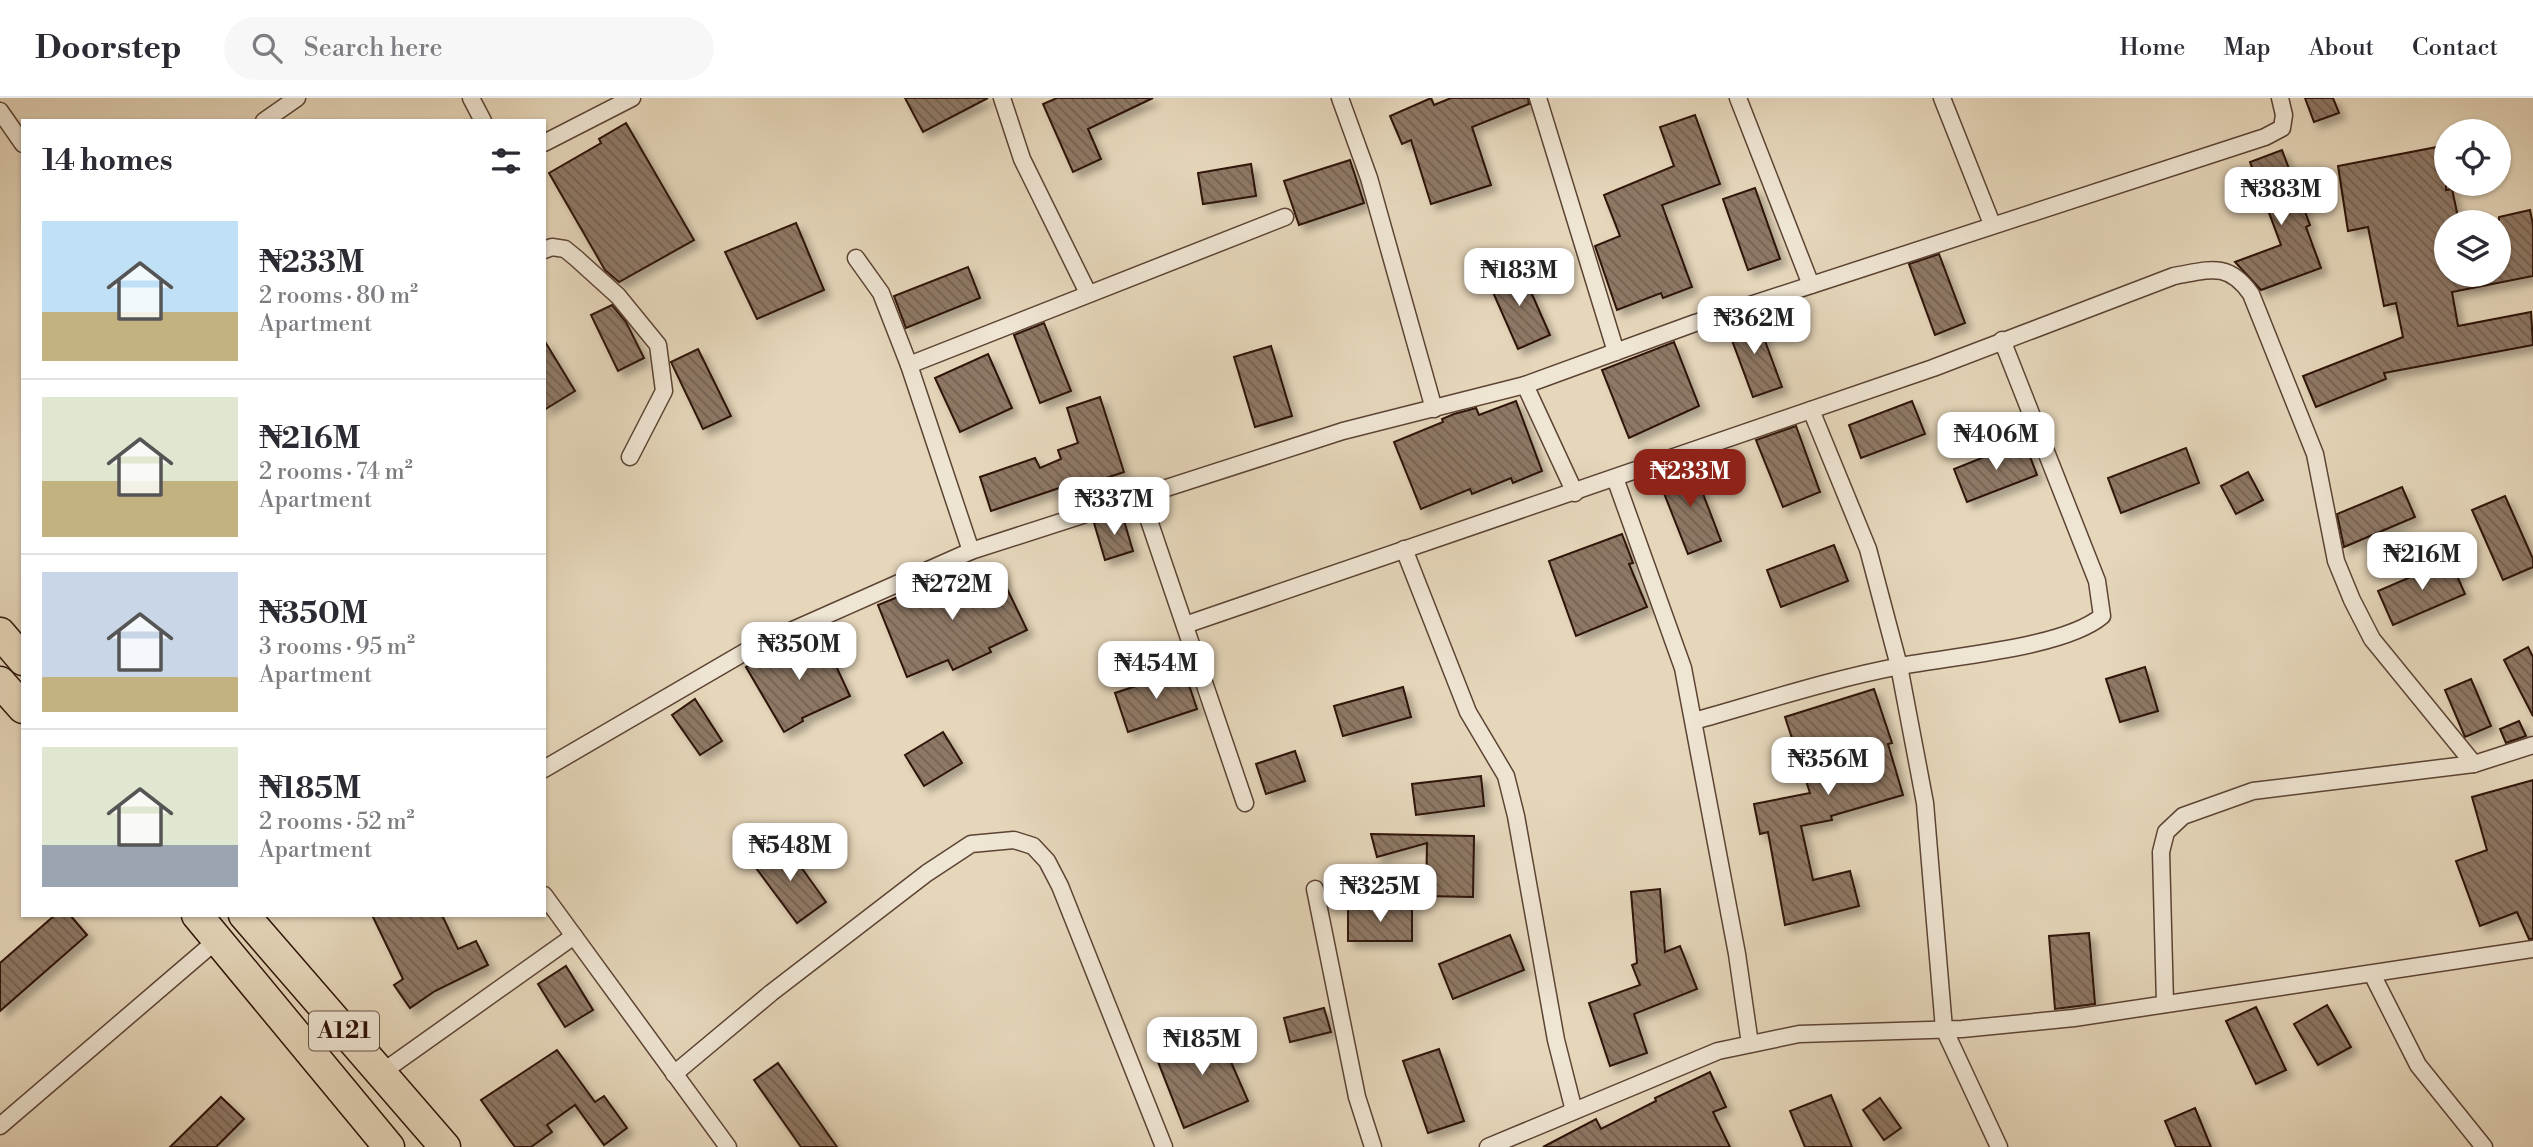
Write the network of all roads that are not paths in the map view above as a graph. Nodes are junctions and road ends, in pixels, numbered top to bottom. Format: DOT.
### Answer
graph roads {
  1 [pos="297,98"];
  2 [pos="471,98"];
  3 [pos="632,98"];
  4 [pos="1002,98"];
  5 [pos="1340,98"];
  6 [pos="1538,98"];
  7 [pos="1738,98"];
  8 [pos="1942,98"];
  9 [pos="2280,98"];
  10 [pos="0,111"];
  11 [pos="267,119"];
  12 [pos="482,119"];
  13 [pos="21,141"];
  14 [pos="546,142"];
  15 [pos="1285,217"];
  16 [pos="1992,224"];
  17 [pos="547,243"];
  18 [pos="856,258"];
  19 [pos="1811,285"];
  20 [pos="1088,293"];
  21 [pos="2002,340"];
  22 [pos="1616,352"];
  23 [pos="909,365"];
  24 [pos="1525,385"];
  25 [pos="1434,409"];
  26 [pos="1811,410"];
  27 [pos="630,457"];
  28 [pos="1615,478"];
  29 [pos="1576,492"];
  30 [pos="1141,497"];
  31 [pos="1404,549"];
  32 [pos="971,551"];
  33 [pos="1185,625"];
  34 [pos="0,633"];
  35 [pos="21,658"];
  36 [pos="1899,666"];
  37 [pos="0,682"];
  38 [pos="21,706"];
  39 [pos="1694,721"];
  40 [pos="2533,745"];
  41 [pos="2474,764"];
  42 [pos="546,768"];
  43 [pos="1245,803"];
  44 [pos="1315,888"];
  45 [pos="546,898"];
  46 [pos="199,917"];
  47 [pos="246,917"];
  48 [pos="574,936"];
  49 [pos="216,940"];
  50 [pos="2533,949"];
  51 [pos="2372,974"];
  52 [pos="2165,1004"];
  53 [pos="1944,1029"];
  54 [pos="1749,1044"];
  55 [pos="381,1073"];
  56 [pos="674,1074"];
  57 [pos="1574,1111"];
  58 [pos="0,1126"];
  59 [pos="388,1147"];
  60 [pos="445,1147"];
  61 [pos="728,1147"];
  62 [pos="1164,1147"];
  63 [pos="1373,1147"];
  64 [pos="1488,1147"];
  65 [pos="1999,1147"];
  66 [pos="2484,1147"];
  1 -- 11 [label="street"];
  2 -- 12 [label="street"];
  3 -- 14 [label="street"];
  4 -- 20 [label="street"];
  5 -- 25 [label="street"];
  6 -- 22 [label="street"];
  7 -- 19 [label="street"];
  8 -- 16 [label="street"];
  9 -- 16 [label="street"];
  10 -- 13 [label="street"];
  15 -- 20 [label="street"];
  16 -- 19 [label="street"];
  17 -- 27 [label="street"];
  18 -- 23 [label="street"];
  19 -- 22 [label="street"];
  20 -- 23 [label="street"];
  21 -- 26 [label="street"];
  21 -- 36 [label="street"];
  21 -- 41 [label="street"];
  22 -- 24 [label="street"];
  23 -- 32 [label="street"];
  24 -- 25 [label="street"];
  24 -- 29 [label="street"];
  25 -- 30 [label="street"];
  26 -- 28 [label="street"];
  26 -- 36 [label="street"];
  28 -- 29 [label="street"];
  28 -- 39 [label="street"];
  29 -- 31 [label="street"];
  30 -- 32 [label="street"];
  30 -- 33 [label="street"];
  31 -- 33 [label="street"];
  31 -- 57 [label="street"];
  32 -- 42 [label="street"];
  33 -- 43 [label="street"];
  34 -- 35 [label="highway"];
  36 -- 39 [label="street"];
  36 -- 53 [label="street"];
  37 -- 38 [label="highway"];
  39 -- 54 [label="street"];
  40 -- 41 [label="street"];
  41 -- 52 [label="street"];
  44 -- 63 [label="street"];
  45 -- 48 [label="street"];
  46 -- 49 [label="highway, A121"];
  47 -- 55 [label="highway, A121"];
  48 -- 55 [label="street"];
  48 -- 56 [label="street"];
  49 -- 58 [label="street"];
  49 -- 59 [label="highway, A121"];
  50 -- 51 [label="street"];
  51 -- 52 [label="street"];
  51 -- 66 [label="street"];
  52 -- 53 [label="street"];
  53 -- 54 [label="street"];
  53 -- 65 [label="street"];
  54 -- 57 [label="street"];
  55 -- 60 [label="highway, A121"];
  56 -- 61 [label="street"];
  56 -- 62 [label="street"];
  57 -- 64 [label="street"];
}
